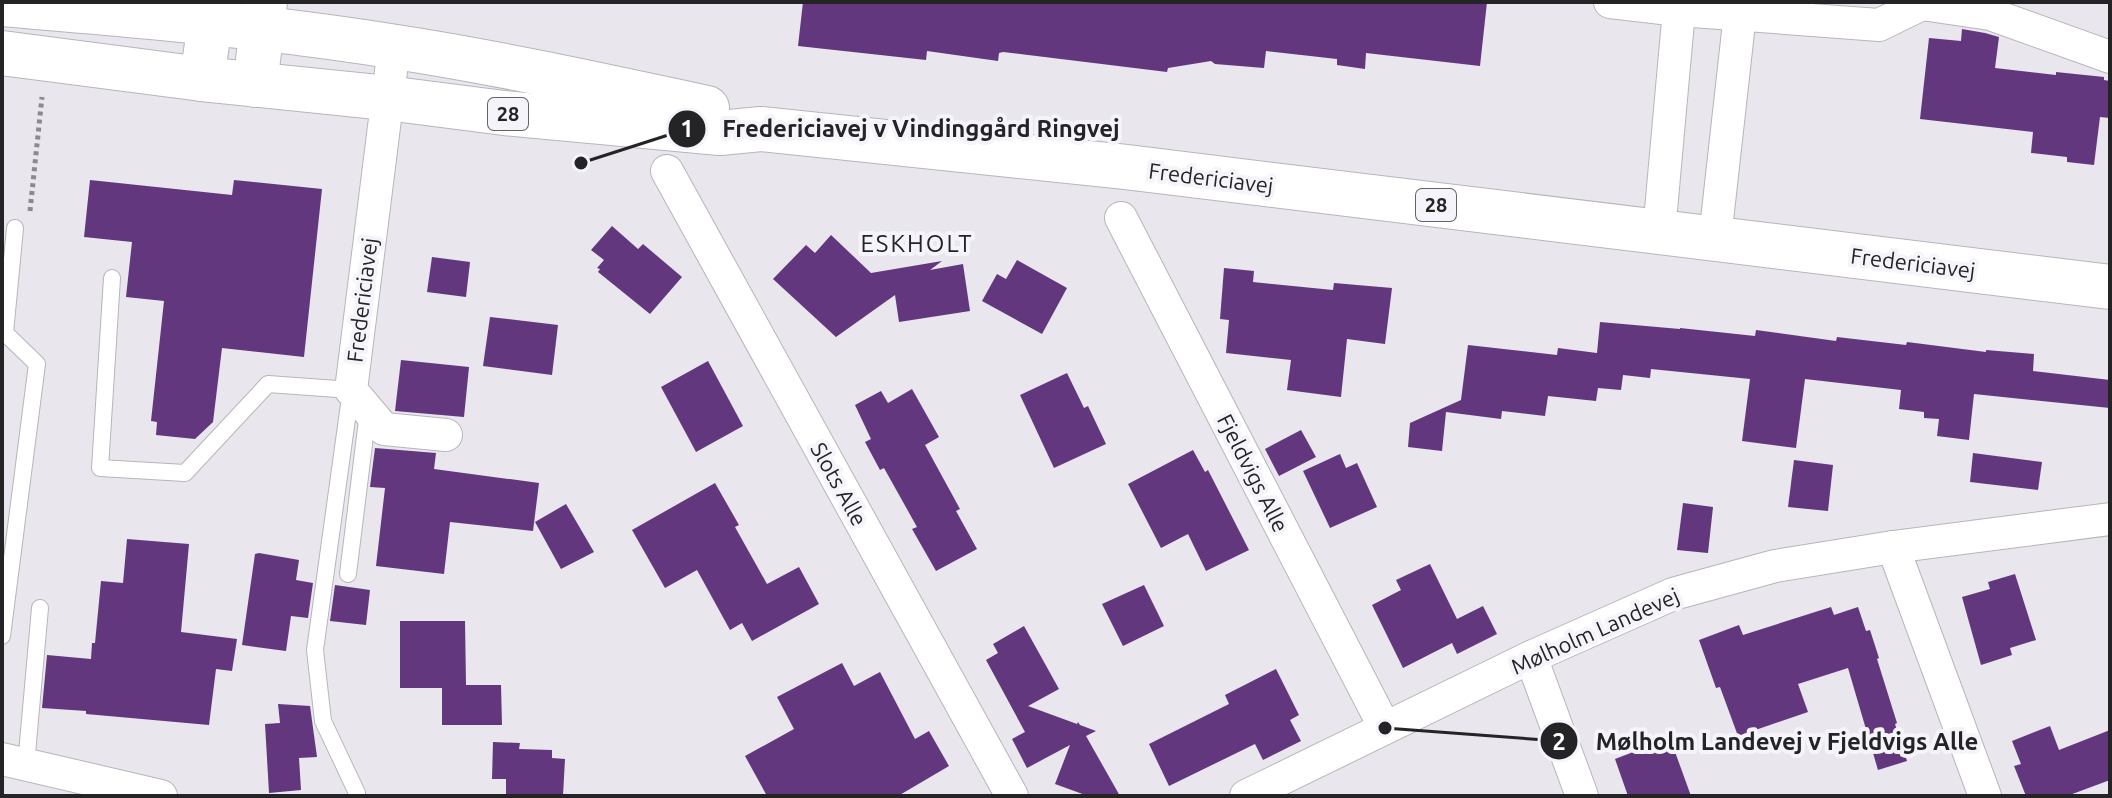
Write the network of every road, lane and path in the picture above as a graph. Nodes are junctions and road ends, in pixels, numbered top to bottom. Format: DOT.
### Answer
graph roads {
  1 [pos="1610,2"];
  2 [pos="1922,3"];
  3 [pos="2,4"];
  4 [pos="1679,10"];
  5 [pos="212,12"];
  6 [pos="1740,14"];
  7 [pos="264,16"];
  8 [pos="394,47"];
  9 [pos="2,53"];
  10 [pos="2110,57"];
  11 [pos="202,79"];
  12 [pos="43,85"];
  13 [pos="255,85"];
  14 [pos="387,98"];
  15 [pos="761,129"];
  16 [pos="667,171"];
  17 [pos="1121,218"];
  18 [pos="15,228"];
  19 [pos="1659,232"];
  20 [pos="1715,238"];
  21 [pos="112,278"];
  22 [pos="2110,287"];
  23 [pos="360,400"];
  24 [pos="446,435"];
  25 [pos="2110,519"];
  26 [pos="1893,547"];
  27 [pos="348,574"];
  28 [pos="40,608"];
  29 [pos="2,636"];
  30 [pos="1531,657"];
  31 [pos="1385,728"];
  32 [pos="14,762"];
  33 [pos="357,793"];
  34 [pos="161,796"];
  35 [pos="1012,796"];
  36 [pos="1246,796"];
  37 [pos="1582,796"];
  38 [pos="1985,796"];
  1 -- 4 [label="street"];
  2 -- 6 [label="street"];
  2 -- 10 [label="street"];
  3 -- 5 [label="main road, Fredericiavej / 28"];
  4 -- 6 [label="street"];
  4 -- 19 [label="street"];
  5 -- 7 [label="main road, Fredericiavej / 28"];
  5 -- 11 [label="main road"];
  6 -- 20 [label="street"];
  7 -- 8 [label="main road, Fredericiavej / 28"];
  7 -- 13 [label="main road"];
  8 -- 14 [label="street, Fredericiavej"];
  8 -- 15 [label="main road, Fredericiavej / 28"];
  9 -- 11 [label="main road, Fredericiavej / 28"];
  11 -- 13 [label="main road, Fredericiavej / 28"];
  12 -- 18 [label="path"];
  13 -- 14 [label="main road, Fredericiavej / 28"];
  14 -- 15 [label="main road, Fredericiavej / 28"];
  14 -- 23 [label="street, Fredericiavej"];
  15 -- 19 [label="main road, Fredericiavej / 28"];
  16 -- 35 [label="street, Slots Alle"];
  17 -- 31 [label="street, Fjeldvigs Alle"];
  18 -- 29 [label="lane"];
  19 -- 20 [label="main road, Fredericiavej / 28"];
  20 -- 22 [label="main road, Fredericiavej / 28"];
  21 -- 23 [label="lane"];
  23 -- 24 [label="street"];
  23 -- 27 [label="lane"];
  23 -- 33 [label="lane"];
  25 -- 26 [label="street, Mølholm Landevej"];
  26 -- 30 [label="street, Mølholm Landevej"];
  26 -- 38 [label="street"];
  28 -- 32 [label="lane"];
  30 -- 31 [label="street, Mølholm Landevej"];
  30 -- 37 [label="street"];
  31 -- 36 [label="street, Mølholm Landevej"];
  32 -- 34 [label="street"];
}
